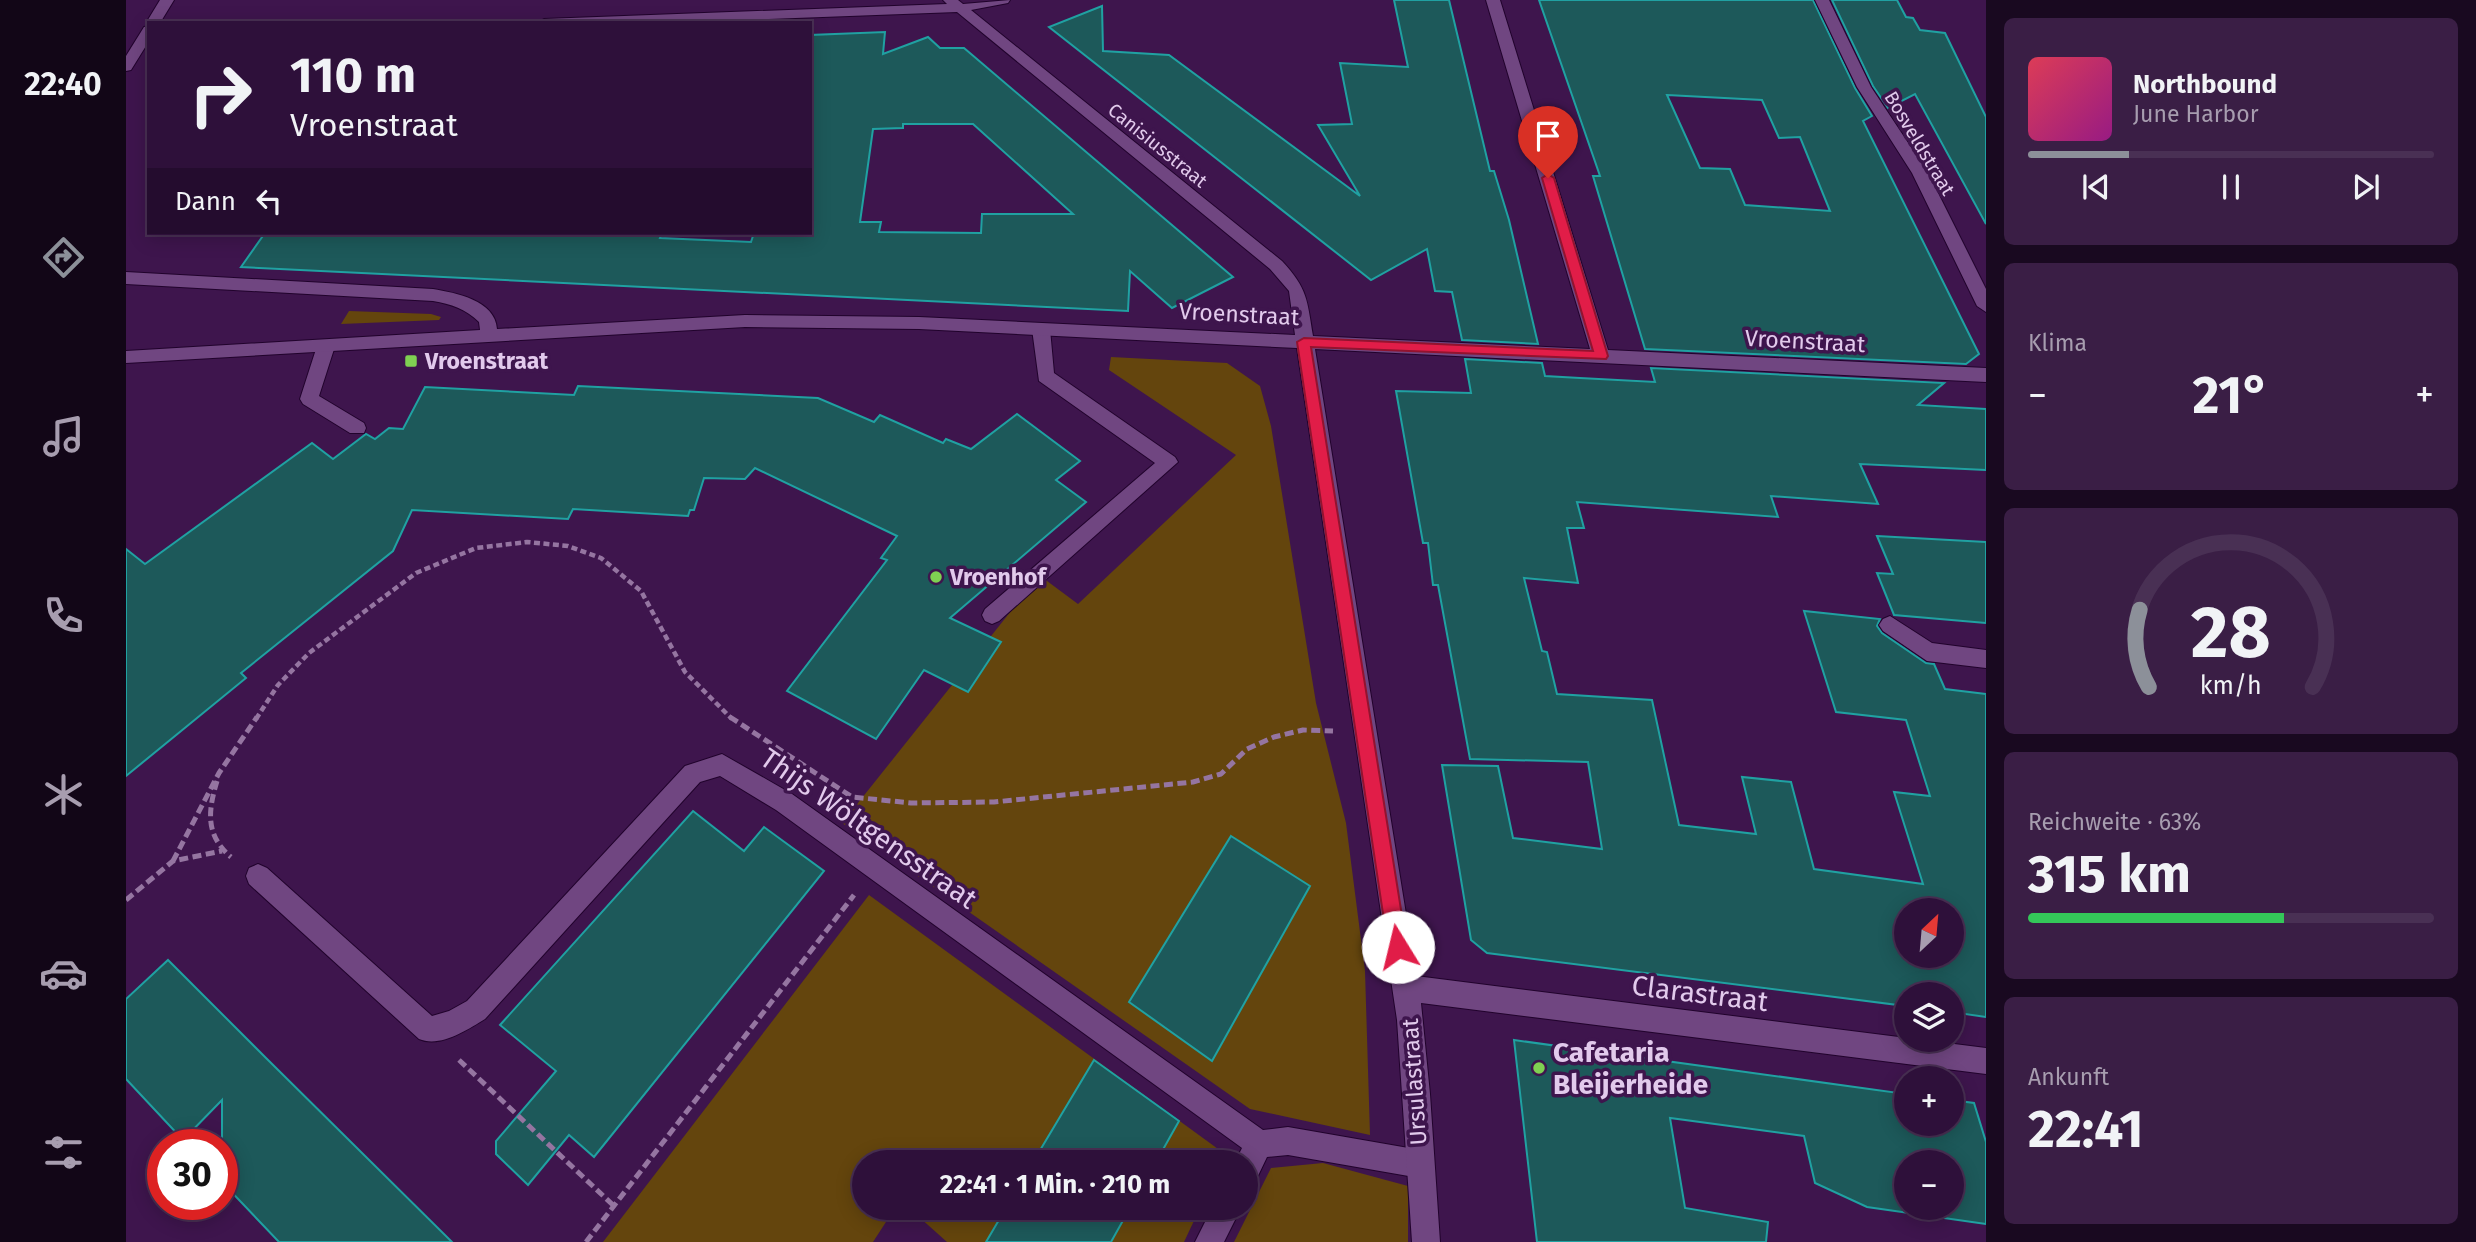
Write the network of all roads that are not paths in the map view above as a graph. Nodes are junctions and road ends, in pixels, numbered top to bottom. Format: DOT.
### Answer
graph roads {
  1 [pos="167,0"];
  2 [pos="1003,0"];
  3 [pos="1493,0"];
  4 [pos="1822,0"];
  5 [pos="955,4"];
  6 [pos="154,21"];
  7 [pos="587,21"];
  8 [pos="147,35"];
  9 [pos="126,67"];
  10 [pos="126,278"];
  11 [pos="1986,306"];
  12 [pos="1041,329"];
  13 [pos="489,337"];
  14 [pos="1304,342"];
  15 [pos="326,346"];
  16 [pos="1601,356"];
  17 [pos="126,357"];
  18 [pos="1986,375"];
  19 [pos="357,428"];
  20 [pos="992,615"];
  21 [pos="1890,625"];
  22 [pos="1986,659"];
  23 [pos="258,876"];
  24 [pos="1407,988"];
  25 [pos="1986,1061"];
  26 [pos="1259,1144"];
  27 [pos="1256,1150"];
  28 [pos="1420,1164"];
  29 [pos="1221,1220"];
  30 [pos="1209,1242"];
  31 [pos="1426,1242"];
  1 -- 6 [label="street"];
  2 -- 5 [label="street"];
  3 -- 16 [label="street"];
  4 -- 11 [label="street, Bosveldstraat"];
  5 -- 7 [label="street"];
  5 -- 14 [label="street, Canisiusstraat"];
  8 -- 9 [label="street"];
  10 -- 13 [label="street"];
  12 -- 13 [label="street, Vroenstraat"];
  12 -- 14 [label="street, Vroenstraat"];
  12 -- 20 [label="street"];
  13 -- 15 [label="street, Vroenstraat"];
  14 -- 16 [label="street, Vroenstraat"];
  14 -- 24 [label="street, Ursulastraat"];
  15 -- 17 [label="street, Vroenstraat"];
  15 -- 19 [label="street"];
  16 -- 18 [label="street, Vroenstraat"];
  21 -- 22 [label="street"];
  23 -- 26 [label="street, Thijs Wöltgensstraat"];
  24 -- 25 [label="street, Clarastraat"];
  24 -- 28 [label="street, Ursulastraat"];
  26 -- 27 [label="street"];
  26 -- 28 [label="street"];
  28 -- 31 [label="street, Ursulastraat"];
  29 -- 30 [label="street"];
}
